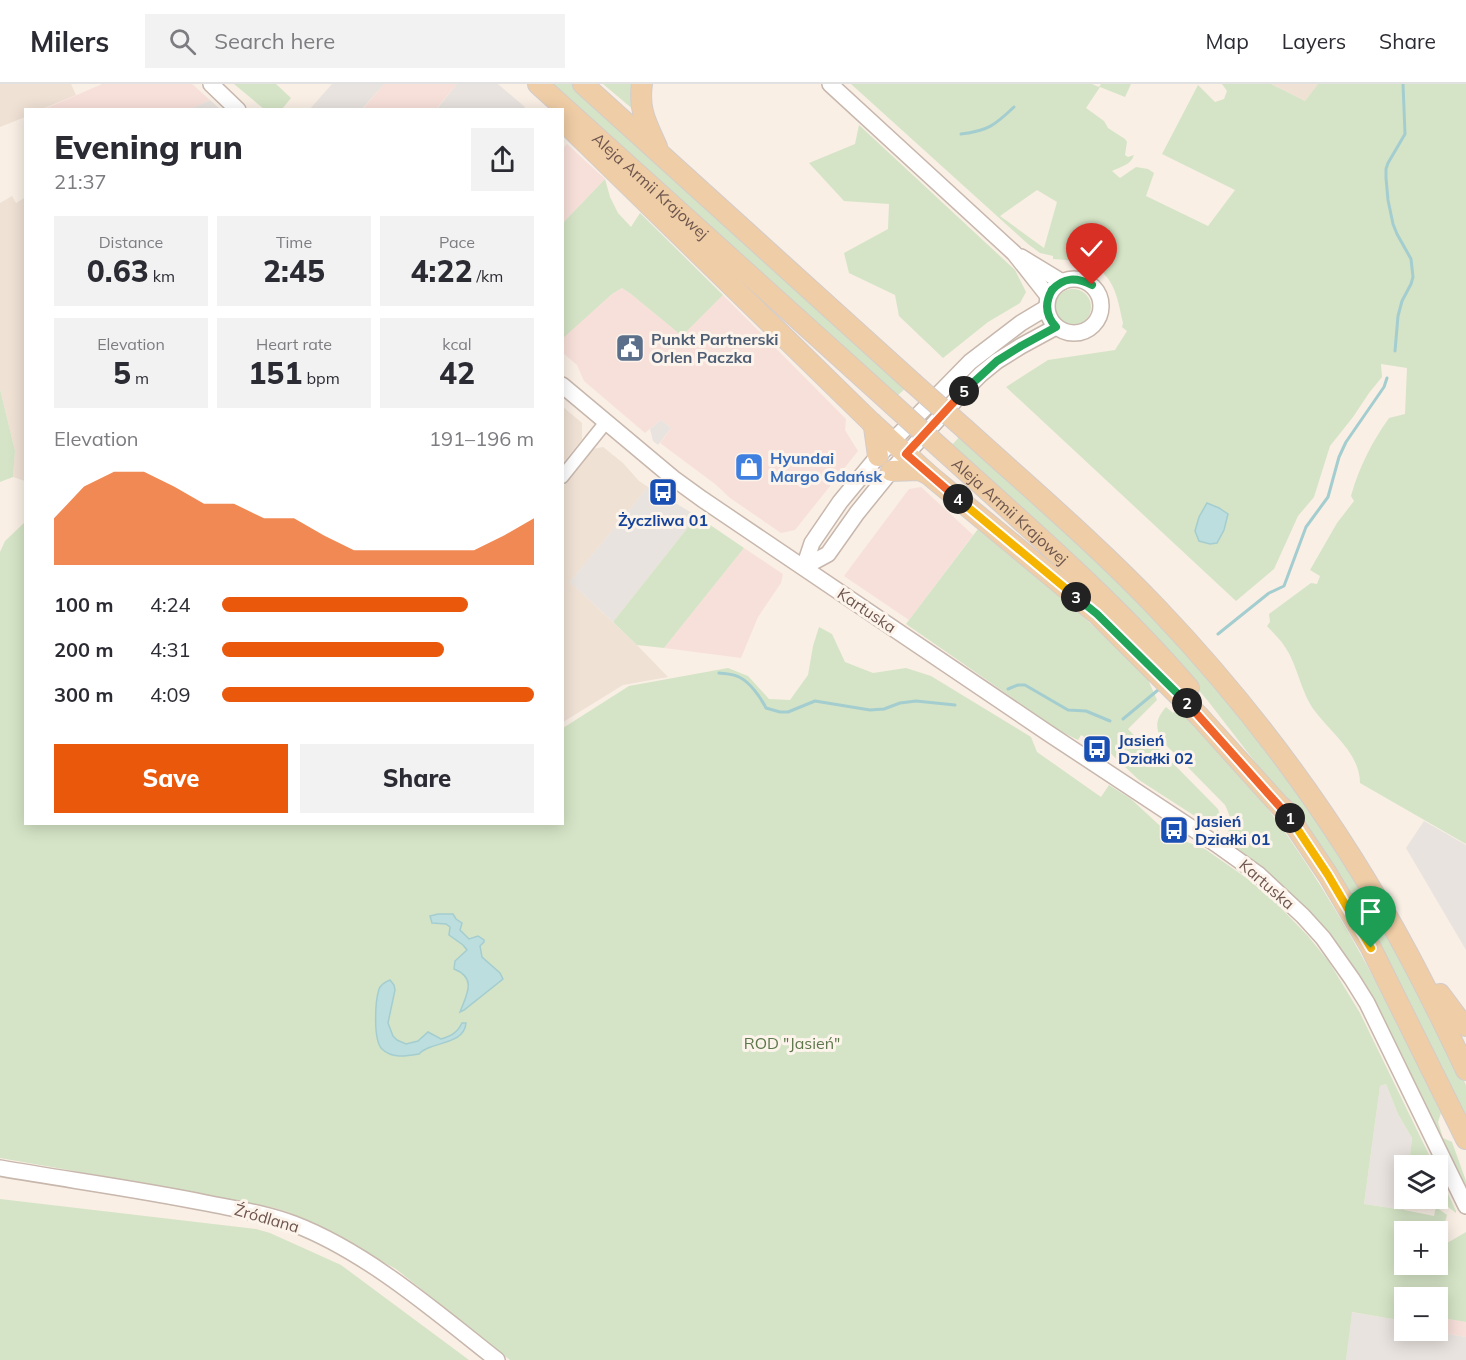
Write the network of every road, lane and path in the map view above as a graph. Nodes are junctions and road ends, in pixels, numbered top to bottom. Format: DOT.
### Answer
graph roads {
  1 [pos="211,84"];
  2 [pos="526,84"];
  3 [pos="538,84"];
  4 [pos="583,84"];
  5 [pos="642,84"];
  6 [pos="830,84"];
  7 [pos="230,107"];
  8 [pos="550,108"];
  9 [pos="564,122"];
  10 [pos="660,152"];
  11 [pos="1014,253"];
  12 [pos="1062,282"];
  13 [pos="1047,302"];
  14 [pos="1056,327"];
  15 [pos="564,387"];
  16 [pos="606,422"];
  17 [pos="872,423"];
  18 [pos="899,448"];
  19 [pos="885,464"];
  20 [pos="564,474"];
  21 [pos="928,474"];
  22 [pos="804,567"];
  23 [pos="1290,817"];
  24 [pos="1407,952"];
  25 [pos="1466,1026"];
  26 [pos="1466,1070"];
  27 [pos="1466,1138"];
  28 [pos="0,1168"];
  29 [pos="1466,1206"];
  30 [pos="497,1360"];
  1 -- 7 [label="street"];
  2 -- 8 [label="main road"];
  3 -- 23 [label="main road, Aleja Armii Krajowej, bridge"];
  4 -- 10 [label="main road, Aleja Armii Krajowej"];
  5 -- 10 [label="main road"];
  6 -- 11 [label="street"];
  9 -- 17 [label="main road"];
  10 -- 24 [label="main road, Aleja Armii Krajowej, bridge"];
  11 -- 12 [label="street"];
  11 -- 13 [label="street"];
  12 -- 13 [label="street"];
  12 -- 14 [label="street"];
  13 -- 14 [label="street"];
  13 -- 18 [label="street"];
  14 -- 18 [label="street"];
  15 -- 16 [label="street, Kartuska"];
  16 -- 20 [label="street"];
  16 -- 22 [label="street, Kartuska"];
  17 -- 18 [label="main road"];
  17 -- 19 [label="main road"];
  18 -- 19 [label="street"];
  18 -- 21 [label="main road"];
  19 -- 21 [label="main road"];
  19 -- 22 [label="street"];
  21 -- 23 [label="main road"];
  22 -- 29 [label="street, Kartuska"];
  23 -- 27 [label="main road, Aleja Armii Krajowej"];
  24 -- 25 [label="main road"];
  24 -- 26 [label="main road, Aleja Armii Krajowej"];
  28 -- 30 [label="street, Źródlana"];
}
